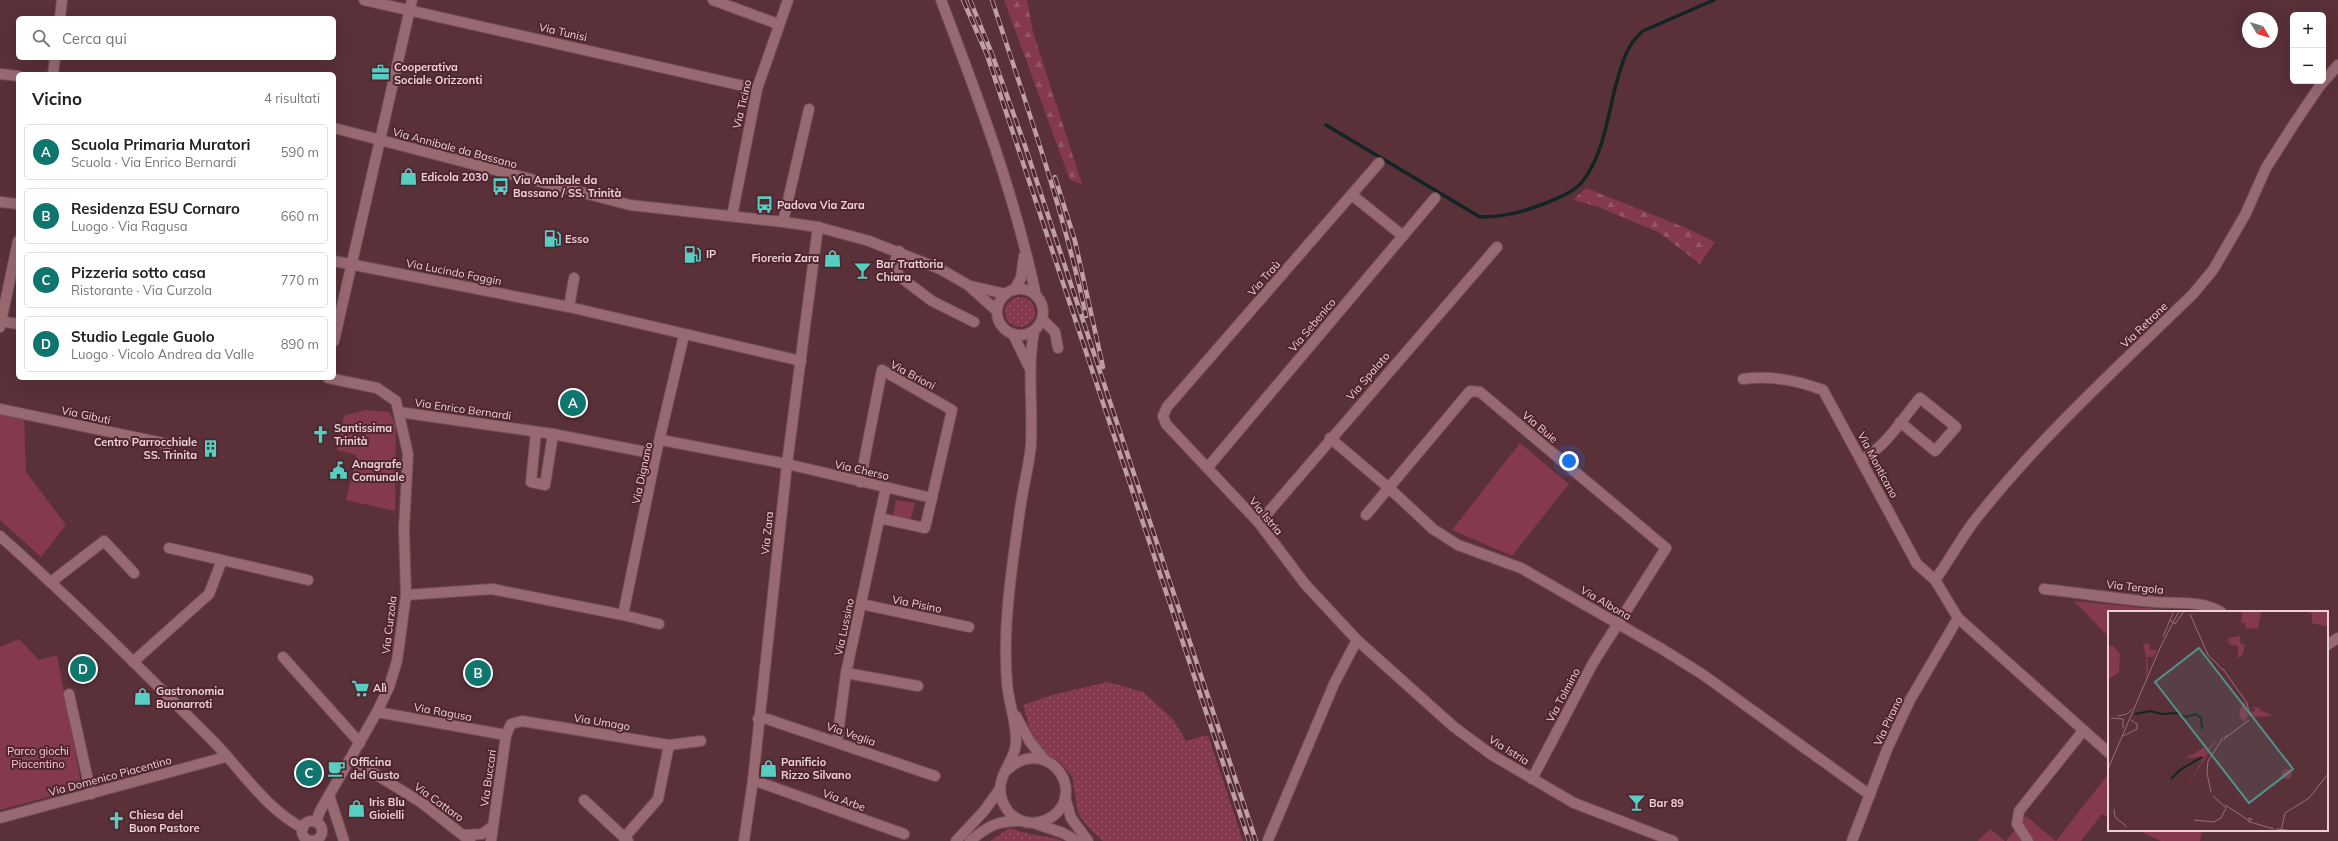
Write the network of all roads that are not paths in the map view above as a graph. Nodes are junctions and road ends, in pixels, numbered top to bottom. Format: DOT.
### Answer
graph roads {
  1 [pos="62,0"];
  2 [pos="364,0"];
  3 [pos="713,0"];
  4 [pos="788,0"];
  5 [pos="941,0"];
  6 [pos="410,4"];
  7 [pos="60,16"];
  8 [pos="778,24"];
  9 [pos="55,60"];
  10 [pos="2338,65"];
  11 [pos="53,72"];
  12 [pos="0,74"];
  13 [pos="16,76"];
  14 [pos="757,89"];
  15 [pos="809,109"];
  16 [pos="336,128"];
  17 [pos="380,139"];
  18 [pos="1379,163"];
  19 [pos="1352,195"];
  20 [pos="1435,198"];
  21 [pos="0,202"];
  22 [pos="16,204"];
  23 [pos="732,216"];
  24 [pos="783,222"];
  25 [pos="818,227"];
  26 [pos="1403,236"];
  27 [pos="1497,247"];
  28 [pos="16,250"];
  29 [pos="899,251"];
  30 [pos="1025,252"];
  31 [pos="336,261"];
  32 [pos="350,264"];
  33 [pos="574,278"];
  34 [pos="968,285"];
  35 [pos="1010,292"];
  36 [pos="1036,296"];
  37 [pos="569,307"];
  38 [pos="997,311"];
  39 [pos="1042,319"];
  40 [pos="974,322"];
  41 [pos="0,323"];
  42 [pos="16,324"];
  43 [pos="336,331"];
  44 [pos="1034,331"];
  45 [pos="1013,334"];
  46 [pos="684,335"];
  47 [pos="1058,348"];
  48 [pos="801,361"];
  49 [pos="1030,370"];
  50 [pos="1742,379"];
  51 [pos="336,380"];
  52 [pos="1167,408"];
  53 [pos="0,409"];
  54 [pos="399,412"];
  55 [pos="1900,422"];
  56 [pos="536,432"];
  57 [pos="553,434"];
  58 [pos="1330,438"];
  59 [pos="661,440"];
  60 [pos="168,444"];
  61 [pos="656,454"];
  62 [pos="1861,460"];
  63 [pos="787,464"];
  64 [pos="1208,467"];
  65 [pos="860,482"];
  66 [pos="886,487"];
  67 [pos="1389,488"];
  68 [pos="932,498"];
  69 [pos="1366,515"];
  70 [pos="879,518"];
  71 [pos="1259,523"];
  72 [pos="0,536"];
  73 [pos="169,548"];
  74 [pos="222,560"];
  75 [pos="134,573"];
  76 [pos="308,580"];
  77 [pos="1936,580"];
  78 [pos="51,582"];
  79 [pos="2044,589"];
  80 [pos="406,595"];
  81 [pos="861,604"];
  82 [pos="2219,611"];
  83 [pos="623,615"];
  84 [pos="1958,618"];
  85 [pos="1618,623"];
  86 [pos="659,624"];
  87 [pos="969,628"];
  88 [pos="2338,638"];
  89 [pos="1357,640"];
  90 [pos="2328,644"];
  91 [pos="283,658"];
  92 [pos="133,662"];
  93 [pos="846,673"];
  94 [pos="918,686"];
  95 [pos="69,694"];
  96 [pos="377,712"];
  97 [pos="1013,712"];
  98 [pos="758,719"];
  99 [pos="2083,731"];
  100 [pos="506,735"];
  101 [pos="701,741"];
  102 [pos="837,741"];
  103 [pos="360,743"];
  104 [pos="669,745"];
  105 [pos="2108,752"];
  106 [pos="226,755"];
  107 [pos="351,759"];
  108 [pos="1044,759"];
  109 [pos="1007,770"];
  110 [pos="935,776"];
  111 [pos="1532,779"];
  112 [pos="753,780"];
  113 [pos="1000,789"];
  114 [pos="91,794"];
  115 [pos="329,795"];
  116 [pos="1870,795"];
  117 [pos="1065,797"];
  118 [pos="584,800"];
  119 [pos="0,818"];
  120 [pos="1022,821"];
  121 [pos="316,822"];
  122 [pos="1034,823"];
  123 [pos="493,826"];
  124 [pos="303,828"];
  125 [pos="904,834"];
  126 [pos="467,838"];
  127 [pos="626,839"];
  128 [pos="1268,840"];
  129 [pos="316,841"];
  130 [pos="344,841"];
  131 [pos="491,841"];
  132 [pos="744,841"];
  133 [pos="956,841"];
  134 [pos="970,841"];
  135 [pos="1077,841"];
  136 [pos="1088,841"];
  137 [pos="1673,841"];
  138 [pos="1852,841"];
  139 [pos="2028,841"];
  1 -- 7 [label="street"];
  2 -- 6 [label="street, Via Tunisi"];
  3 -- 8 [label="street"];
  4 -- 8 [label="street, Via Ticino"];
  5 -- 30 [label="street"];
  6 -- 14 [label="street, Via Tunisi"];
  6 -- 17 [label="street"];
  8 -- 14 [label="street, Via Ticino"];
  9 -- 11 [label="street"];
  10 -- 77 [label="street, Via Retrone"];
  12 -- 13 [label="street"];
  14 -- 23 [label="street, Via Ticino"];
  15 -- 24 [label="street"];
  16 -- 17 [label="street, Via Annibale da Bassano"];
  17 -- 23 [label="street, Via Annibale da Bassano"];
  17 -- 32 [label="street"];
  18 -- 19 [label="street, Via Traù"];
  19 -- 26 [label="street"];
  19 -- 52 [label="street, Via Traù"];
  20 -- 26 [label="street, Via Sebenico"];
  21 -- 22 [label="street"];
  23 -- 24 [label="street, Via Annibale da Bassano"];
  24 -- 25 [label="street, Via Annibale da Bassano"];
  25 -- 29 [label="street, Via Annibale da Bassano"];
  25 -- 48 [label="street, Via Zara"];
  26 -- 64 [label="street, Via Sebenico"];
  27 -- 58 [label="street, Via Spalato"];
  28 -- 41 [label="street"];
  29 -- 34 [label="street, Via Annibale da Bassano"];
  29 -- 40 [label="street"];
  30 -- 35 [label="street"];
  30 -- 36 [label="street"];
  31 -- 32 [label="street, Via Lucindo Faggin"];
  32 -- 37 [label="street, Via Lucindo Faggin"];
  32 -- 43 [label="street"];
  33 -- 37 [label="street"];
  34 -- 35 [label="street, Via Annibale da Bassano"];
  34 -- 38 [label="street, Via Annibale da Bassano"];
  35 -- 36 [label="street, Via Annibale da Bassano"];
  35 -- 38 [label="street"];
  36 -- 39 [label="street"];
  37 -- 46 [label="street, Via Lucindo Faggin"];
  38 -- 45 [label="street, Via Annibale da Bassano"];
  39 -- 44 [label="street"];
  39 -- 47 [label="street"];
  41 -- 42 [label="street"];
  44 -- 45 [label="street"];
  44 -- 49 [label="street"];
  45 -- 49 [label="street, Via Annibale da Bassano"];
  46 -- 48 [label="street, Via Lucindo Faggin"];
  46 -- 59 [label="street, Via Dignano"];
  48 -- 63 [label="street, Via Zara"];
  49 -- 97 [label="street"];
  50 -- 62 [label="street, Via Monticano"];
  51 -- 54 [label="street, Via Enrico Bernardi"];
  52 -- 64 [label="street, Via Istria"];
  53 -- 60 [label="street, Via Gibuti"];
  54 -- 56 [label="street, Via Enrico Bernardi"];
  54 -- 80 [label="street, Via Curzola"];
  55 -- 55 [label="street"];
  55 -- 62 [label="street"];
  56 -- 57 [label="street, Via Enrico Bernardi"];
  56 -- 57 [label="street"];
  57 -- 61 [label="street, Via Enrico Bernardi"];
  58 -- 67 [label="street, Via Albona"];
  58 -- 71 [label="street, Via Spalato"];
  59 -- 61 [label="street, Via Dignano"];
  59 -- 63 [label="street"];
  61 -- 83 [label="street, Via Dignano"];
  62 -- 77 [label="street, Via Monticano"];
  63 -- 65 [label="street, Via Cherso"];
  63 -- 98 [label="street, Via Zara"];
  64 -- 71 [label="street, Via Istria"];
  65 -- 66 [label="street, Via Cherso"];
  65 -- 68 [label="street, Via Brioni"];
  66 -- 68 [label="street, Via Cherso"];
  66 -- 70 [label="street, Via Lussino"];
  67 -- 69 [label="street, Via Buie"];
  67 -- 85 [label="street, Via Albona"];
  67 -- 85 [label="street, Via Buie"];
  68 -- 70 [label="street"];
  70 -- 81 [label="street, Via Lussino"];
  71 -- 89 [label="street, Via Istria"];
  72 -- 78 [label="street"];
  73 -- 74 [label="street"];
  74 -- 76 [label="street"];
  74 -- 92 [label="street"];
  75 -- 78 [label="street"];
  77 -- 84 [label="street, Via Monticano"];
  78 -- 92 [label="street"];
  79 -- 82 [label="street, Via Tergola"];
  80 -- 83 [label="street"];
  80 -- 96 [label="street, Via Curzola"];
  81 -- 87 [label="street, Via Pisino"];
  81 -- 93 [label="street, Via Lussino"];
  83 -- 86 [label="street"];
  84 -- 99 [label="street"];
  84 -- 116 [label="street, Via Pirano"];
  85 -- 111 [label="street, Via Tolmino"];
  85 -- 116 [label="street, Via Albona"];
  88 -- 90 [label="street"];
  89 -- 111 [label="street, Via Istria"];
  89 -- 128 [label="street"];
  91 -- 103 [label="street"];
  92 -- 106 [label="street"];
  93 -- 94 [label="street"];
  93 -- 102 [label="street, Via Lussino"];
  95 -- 114 [label="street"];
  96 -- 100 [label="street, Via Ragusa"];
  96 -- 103 [label="street, Via Curzola"];
  97 -- 108 [label="street"];
  97 -- 109 [label="street"];
  98 -- 102 [label="street, Via Veglia"];
  98 -- 112 [label="street, Via Zara"];
  99 -- 105 [label="street"];
  99 -- 139 [label="street"];
  100 -- 104 [label="street, Via Umago"];
  100 -- 123 [label="street, Via Buccari"];
  101 -- 104 [label="street, Via Umago"];
  102 -- 110 [label="street, Via Veglia"];
  103 -- 107 [label="street, Via Curzola"];
  104 -- 127 [label="street"];
  106 -- 114 [label="street, Via Domenico Piacentino"];
  106 -- 124 [label="street"];
  107 -- 115 [label="street, Via Curzola"];
  107 -- 126 [label="street, Via Cattaro"];
  108 -- 109 [label="street"];
  108 -- 117 [label="street"];
  109 -- 113 [label="street"];
  111 -- 137 [label="street, Via Istria"];
  112 -- 125 [label="street, Via Arbe"];
  112 -- 132 [label="street, Via Zara"];
  113 -- 120 [label="street"];
  113 -- 133 [label="street"];
  114 -- 119 [label="street, Via Domenico Piacentino"];
  115 -- 121 [label="street, Via Curzola"];
  115 -- 130 [label="street"];
  116 -- 138 [label="street, Via Pirano"];
  117 -- 122 [label="street"];
  117 -- 136 [label="street"];
  118 -- 127 [label="street"];
  120 -- 122 [label="street"];
  120 -- 134 [label="street"];
  121 -- 124 [label="street"];
  121 -- 129 [label="street"];
  122 -- 135 [label="street"];
  123 -- 126 [label="street"];
  123 -- 131 [label="street, Via Buccari"];
  124 -- 129 [label="street"];
}
